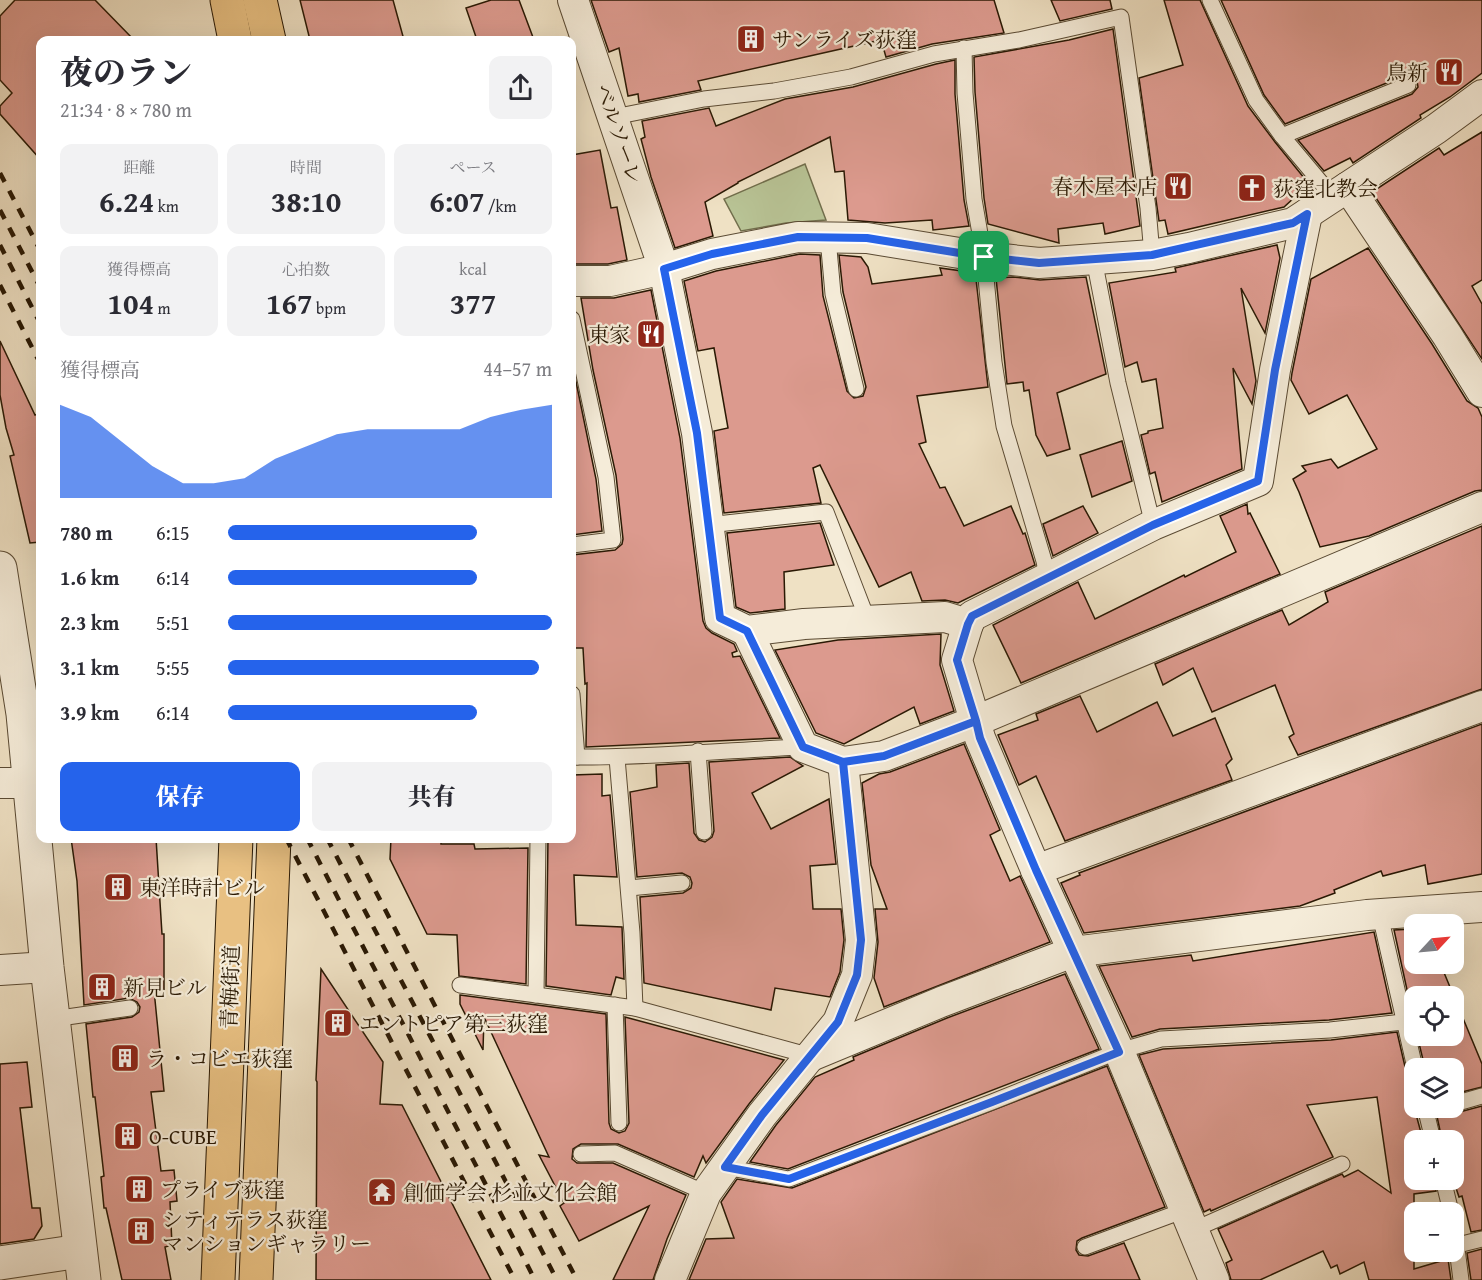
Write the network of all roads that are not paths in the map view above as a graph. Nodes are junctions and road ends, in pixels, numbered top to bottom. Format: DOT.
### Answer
graph roads {
  1 [pos="227,0"];
  2 [pos="260,0"];
  3 [pos="573,0"];
  4 [pos="1210,0"];
  5 [pos="234,36"];
  6 [pos="268,36"];
  7 [pos="964,48"];
  8 [pos="583,66"];
  9 [pos="1408,85"];
  10 [pos="1482,95"];
  11 [pos="614,117"];
  12 [pos="1282,136"];
  13 [pos="1341,192"];
  14 [pos="1307,214"];
  15 [pos="828,238"];
  16 [pos="1152,255"];
  17 [pos="984,257"];
  18 [pos="1094,259"];
  19 [pos="664,269"];
  20 [pos="576,281"];
  21 [pos="576,338"];
  22 [pos="856,389"];
  23 [pos="1482,392"];
  24 [pos="1482,507"];
  25 [pos="708,525"];
  26 [pos="1153,525"];
  27 [pos="576,545"];
  28 [pos="0,568"];
  29 [pos="1047,578"];
  30 [pos="868,621"];
  31 [pos="968,624"];
  32 [pos="747,631"];
  33 [pos="1482,706"];
  34 [pos="976,721"];
  35 [pos="803,747"];
  36 [pos="698,752"];
  37 [pos="576,757"];
  38 [pos="617,758"];
  39 [pos="843,762"];
  40 [pos="15,783"];
  41 [pos="704,832"];
  42 [pos="236,843"];
  43 [pos="274,843"];
  44 [pos="538,843"];
  45 [pos="1036,870"];
  46 [pos="682,883"];
  47 [pos="629,888"];
  48 [pos="1482,907"];
  49 [pos="1380,915"];
  50 [pos="1073,952"];
  51 [pos="47,967"];
  52 [pos="0,970"];
  53 [pos="460,985"];
  54 [pos="536,995"];
  55 [pos="615,1005"];
  56 [pos="130,1008"];
  57 [pos="635,1008"];
  58 [pos="53,1019"];
  59 [pos="1403,1022"];
  60 [pos="1119,1052"];
  61 [pos="811,1056"];
  62 [pos="1412,1058"];
  63 [pos="1482,1096"];
  64 [pos="1464,1101"];
  65 [pos="620,1123"];
  66 [pos="581,1154"];
  67 [pos="1342,1164"];
  68 [pos="725,1167"];
  69 [pos="706,1193"];
  70 [pos="1189,1220"];
  71 [pos="1482,1239"];
  72 [pos="1464,1244"];
  73 [pos="1085,1247"];
  74 [pos="1459,1262"];
  75 [pos="0,1263"];
  76 [pos="82,1265"];
  77 [pos="218,1280"];
  78 [pos="256,1280"];
  79 [pos="670,1280"];
  80 [pos="1214,1280"];
  81 [pos="1461,1280"];
  1 -- 5 [label="main road"];
  2 -- 6 [label="main road"];
  3 -- 8 [label="street, ベルソーレ"];
  4 -- 12 [label="lane"];
  7 -- 11 [label="lane"];
  7 -- 16 [label="lane"];
  7 -- 17 [label="lane"];
  8 -- 11 [label="street, ベルソーレ"];
  9 -- 12 [label="lane"];
  10 -- 13 [label="street"];
  11 -- 19 [label="street, ベルソーレ"];
  12 -- 13 [label="lane"];
  13 -- 14 [label="street"];
  13 -- 23 [label="street"];
  14 -- 16 [label="street"];
  14 -- 26 [label="street"];
  15 -- 17 [label="street"];
  15 -- 19 [label="street"];
  15 -- 22 [label="lane"];
  16 -- 18 [label="street"];
  17 -- 18 [label="street"];
  17 -- 29 [label="lane"];
  18 -- 26 [label="lane"];
  19 -- 20 [label="street"];
  19 -- 25 [label="street, ベルソーレ"];
  21 -- 27 [label="lane"];
  24 -- 34 [label="street"];
  25 -- 30 [label="lane"];
  25 -- 32 [label="street, ベルソーレ"];
  26 -- 29 [label="street"];
  28 -- 40 [label="street"];
  29 -- 31 [label="street"];
  30 -- 31 [label="street"];
  30 -- 32 [label="street"];
  31 -- 34 [label="street"];
  32 -- 35 [label="street"];
  33 -- 45 [label="street"];
  34 -- 39 [label="street"];
  34 -- 45 [label="street"];
  35 -- 36 [label="lane"];
  35 -- 39 [label="street"];
  36 -- 38 [label="lane"];
  36 -- 41 [label="lane"];
  37 -- 38 [label="lane"];
  38 -- 47 [label="lane"];
  39 -- 61 [label="street"];
  40 -- 51 [label="street"];
  42 -- 77 [label="main road, 青梅街道"];
  43 -- 78 [label="main road, 青梅街道"];
  44 -- 54 [label="lane"];
  45 -- 50 [label="street"];
  46 -- 47 [label="lane"];
  47 -- 57 [label="lane"];
  48 -- 49 [label="street"];
  49 -- 50 [label="street"];
  49 -- 59 [label="lane"];
  50 -- 60 [label="street"];
  50 -- 61 [label="street"];
  51 -- 52 [label="street"];
  51 -- 58 [label="street"];
  53 -- 54 [label="lane"];
  54 -- 55 [label="lane"];
  55 -- 57 [label="lane"];
  55 -- 65 [label="lane"];
  56 -- 58 [label="lane"];
  57 -- 61 [label="lane"];
  58 -- 76 [label="street"];
  59 -- 60 [label="lane"];
  59 -- 62 [label="lane"];
  60 -- 68 [label="lane"];
  60 -- 70 [label="street"];
  61 -- 68 [label="street"];
  63 -- 64 [label="lane"];
  66 -- 69 [label="lane"];
  67 -- 70 [label="lane"];
  68 -- 69 [label="street"];
  69 -- 79 [label="street"];
  70 -- 73 [label="lane"];
  70 -- 80 [label="street"];
  71 -- 72 [label="lane"];
  74 -- 81 [label="lane"];
  75 -- 76 [label="street"];
}
